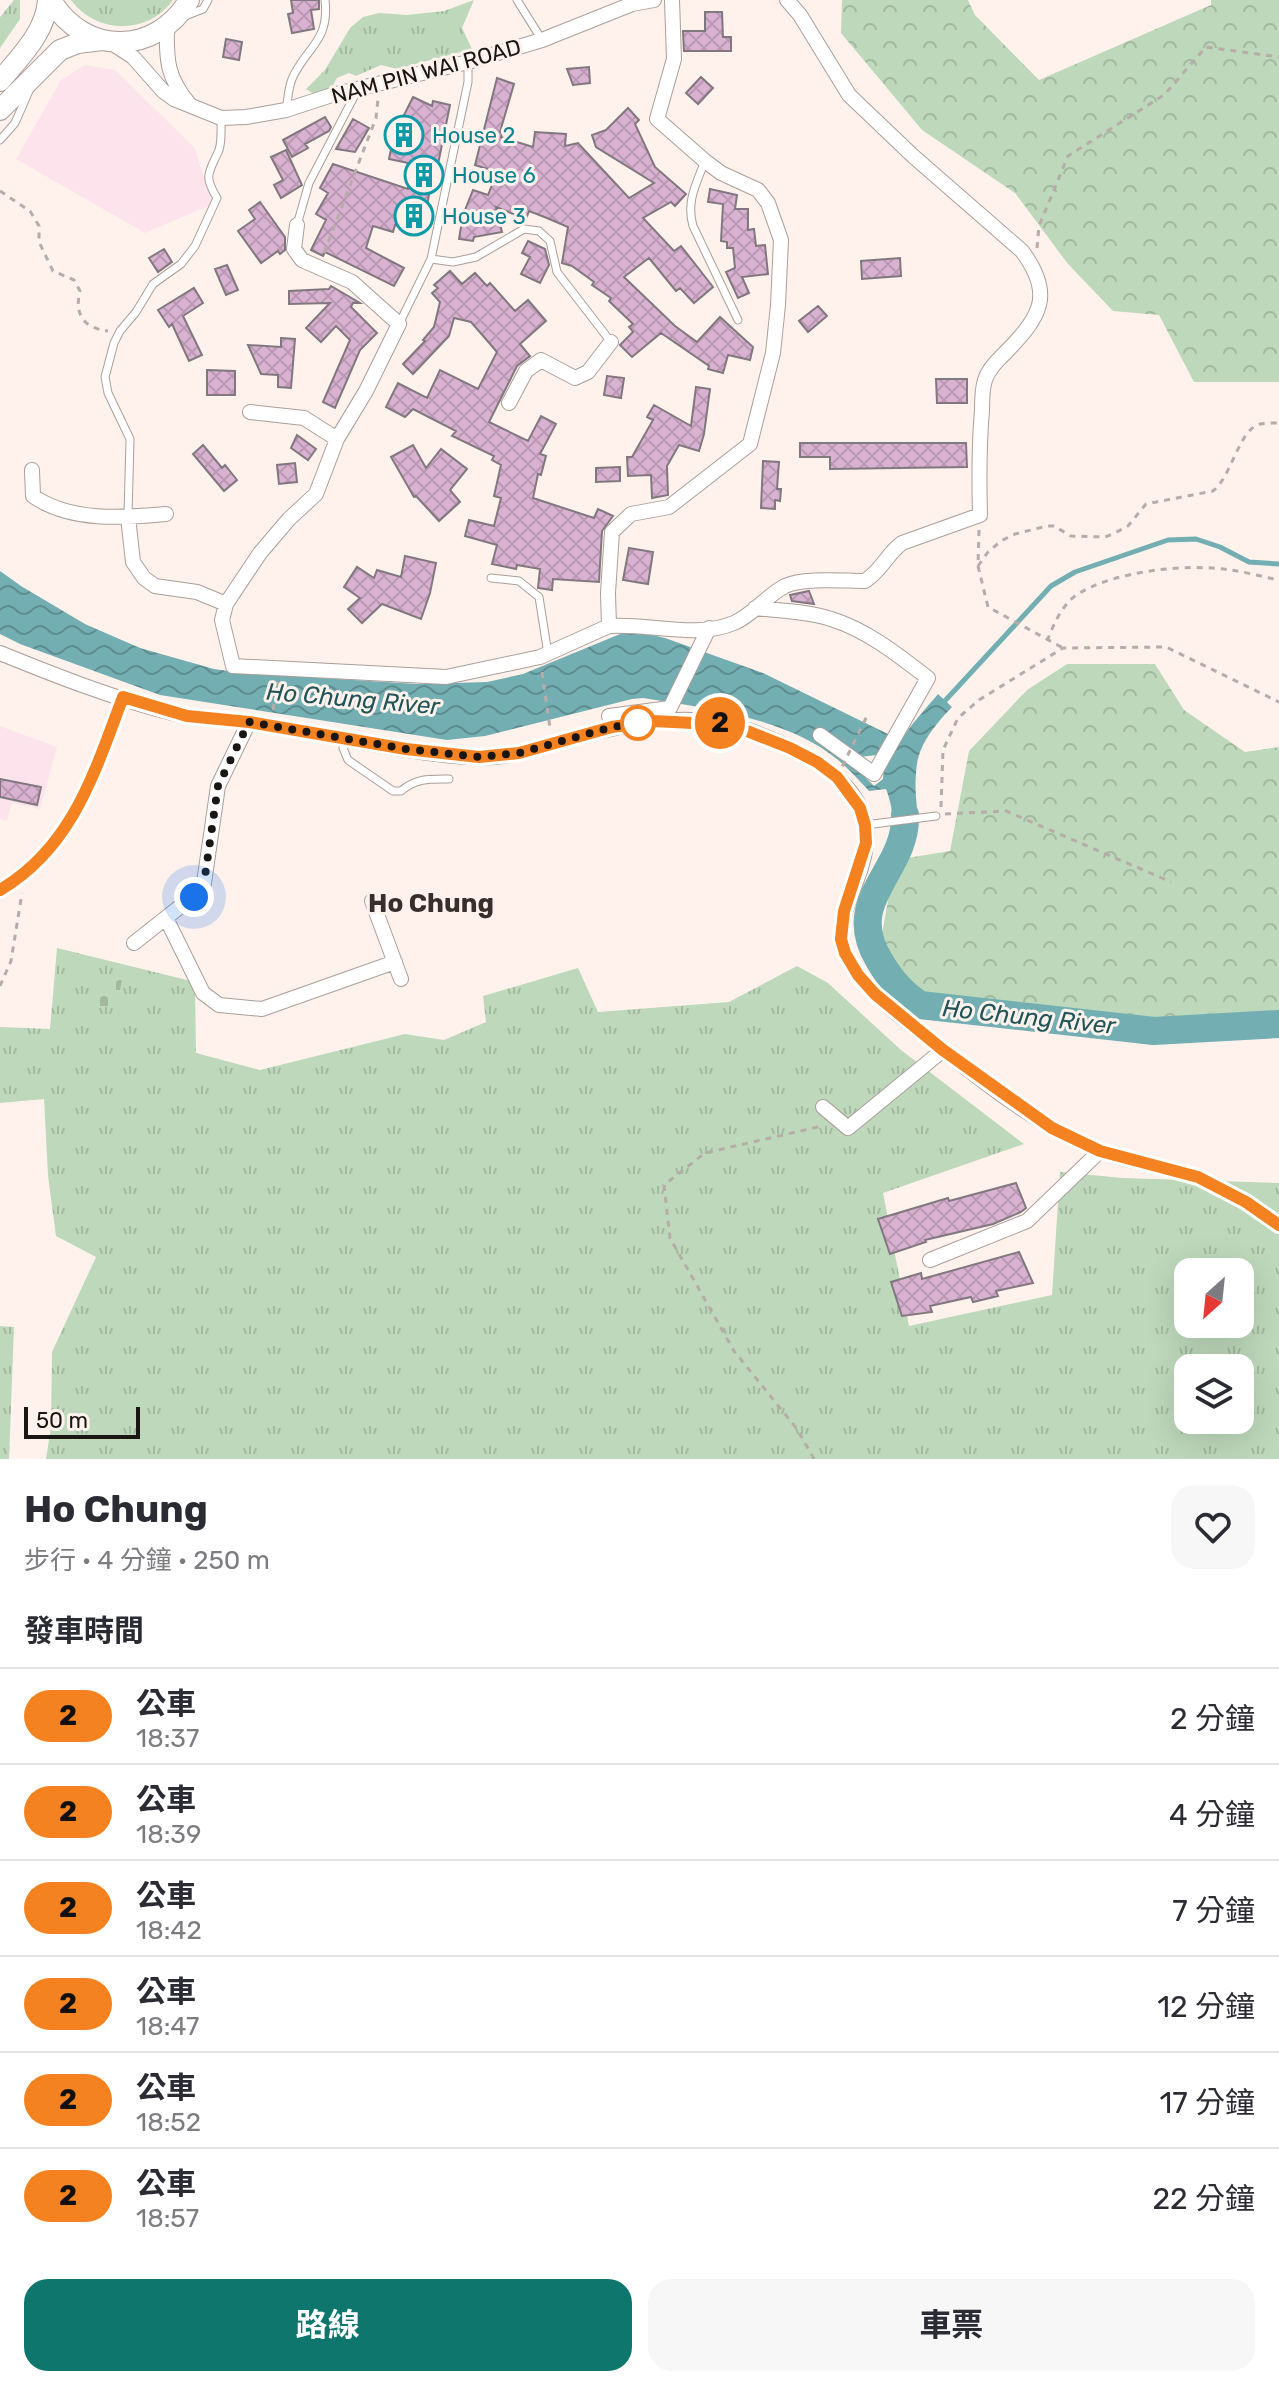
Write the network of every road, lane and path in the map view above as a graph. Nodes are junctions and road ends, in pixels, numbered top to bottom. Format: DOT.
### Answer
graph roads {
  1 [pos="50,0"];
  2 [pos="189,0"];
  3 [pos="208,0"];
  4 [pos="325,0"];
  5 [pos="517,0"];
  6 [pos="654,0"];
  7 [pos="672,0"];
  8 [pos="787,0"];
  9 [pos="172,22"];
  10 [pos="542,40"];
  11 [pos="105,41"];
  12 [pos="1279,57"];
  13 [pos="468,62"];
  14 [pos="35,74"];
  15 [pos="0,81"];
  16 [pos="380,83"];
  17 [pos="359,89"];
  18 [pos="193,108"];
  19 [pos="0,110"];
  20 [pos="286,110"];
  21 [pos="221,118"];
  22 [pos="0,140"];
  23 [pos="705,161"];
  24 [pos="0,191"];
  25 [pos="297,225"];
  26 [pos="431,259"];
  27 [pos="321,268"];
  28 [pos="1034,268"];
  29 [pos="738,320"];
  30 [pos="399,324"];
  31 [pos="120,331"];
  32 [pos="611,342"];
  33 [pos="509,403"];
  34 [pos="250,412"];
  35 [pos="1279,423"];
  36 [pos="337,439"];
  37 [pos="32,470"];
  38 [pos="166,514"];
  39 [pos="980,515"];
  40 [pos="128,517"];
  41 [pos="978,566"];
  42 [pos="491,578"];
  43 [pos="1279,580"];
  44 [pos="226,604"];
  45 [pos="755,608"];
  46 [pos="609,626"];
  47 [pos="705,635"];
  48 [pos="1047,641"];
  49 [pos="1063,648"];
  50 [pos="0,653"];
  51 [pos="544,655"];
  52 [pos="280,667"];
  53 [pos="123,697"];
  54 [pos="1279,702"];
  55 [pos="867,716"];
  56 [pos="249,722"];
  57 [pos="271,726"];
  58 [pos="612,727"];
  59 [pos="820,735"];
  60 [pos="346,739"];
  61 [pos="552,744"];
  62 [pos="837,777"];
  63 [pos="449,779"];
  64 [pos="939,815"];
  65 [pos="865,825"];
  66 [pos="1171,882"];
  67 [pos="0,890"];
  68 [pos="22,893"];
  69 [pos="372,901"];
  70 [pos="166,918"];
  71 [pos="134,943"];
  72 [pos="395,962"];
  73 [pos="401,979"];
  74 [pos="0,986"];
  75 [pos="943,1050"];
  76 [pos="823,1107"];
  77 [pos="841,1122"];
  78 [pos="1100,1151"];
  79 [pos="1279,1225"];
  80 [pos="930,1260"];
  81 [pos="814,1459"];
  1 -- 11 [label="main road"];
  1 -- 15 [label="main road"];
  2 -- 9 [label="main road"];
  3 -- 9 [label="lane"];
  4 -- 20 [label="lane"];
  5 -- 10 [label="lane"];
  6 -- 10 [label="street, NAM PIN WAI ROAD"];
  7 -- 23 [label="street"];
  8 -- 28 [label="street"];
  9 -- 11 [label="main road"];
  9 -- 18 [label="street"];
  10 -- 13 [label="street, NAM PIN WAI ROAD"];
  11 -- 14 [label="main road"];
  11 -- 18 [label="street, NAM PIN WAI ROAD"];
  12 -- 28 [label="path"];
  13 -- 16 [label="street, NAM PIN WAI ROAD"];
  13 -- 26 [label="lane"];
  14 -- 19 [label="main road"];
  14 -- 22 [label="lane"];
  16 -- 17 [label="street, NAM PIN WAI ROAD"];
  16 -- 27 [label="path"];
  17 -- 20 [label="street, NAM PIN WAI ROAD"];
  17 -- 25 [label="lane"];
  18 -- 21 [label="street, NAM PIN WAI ROAD"];
  20 -- 21 [label="street, NAM PIN WAI ROAD"];
  21 -- 31 [label="lane"];
  23 -- 29 [label="lane"];
  23 -- 46 [label="street"];
  24 -- 31 [label="path"];
  25 -- 27 [label="street"];
  26 -- 30 [label="lane"];
  26 -- 32 [label="lane"];
  27 -- 30 [label="street"];
  28 -- 39 [label="street"];
  30 -- 36 [label="street"];
  31 -- 40 [label="lane"];
  32 -- 33 [label="street"];
  34 -- 36 [label="street"];
  35 -- 41 [label="path"];
  36 -- 44 [label="street"];
  37 -- 40 [label="street"];
  38 -- 40 [label="street"];
  39 -- 41 [label="path"];
  39 -- 45 [label="street"];
  40 -- 44 [label="street"];
  41 -- 48 [label="path"];
  42 -- 51 [label="lane"];
  43 -- 48 [label="path"];
  44 -- 52 [label="street"];
  45 -- 47 [label="street"];
  45 -- 59 [label="street"];
  46 -- 47 [label="street"];
  46 -- 51 [label="street"];
  47 -- 58 [label="street"];
  48 -- 49 [label="path"];
  49 -- 54 [label="path"];
  49 -- 64 [label="path"];
  50 -- 53 [label="street"];
  51 -- 52 [label="street"];
  51 -- 61 [label="path"];
  52 -- 57 [label="path"];
  53 -- 56 [label="street"];
  53 -- 67 [label="street"];
  55 -- 62 [label="path, bridge"];
  56 -- 57 [label="street"];
  56 -- 70 [label="street"];
  57 -- 60 [label="street"];
  58 -- 61 [label="street"];
  58 -- 62 [label="street"];
  60 -- 61 [label="street"];
  60 -- 63 [label="lane"];
  62 -- 65 [label="street"];
  64 -- 65 [label="lane"];
  64 -- 66 [label="path"];
  65 -- 75 [label="street"];
  68 -- 74 [label="path"];
  69 -- 72 [label="street"];
  70 -- 71 [label="street"];
  70 -- 72 [label="street"];
  72 -- 73 [label="street"];
  75 -- 77 [label="street"];
  75 -- 78 [label="street"];
  76 -- 77 [label="street"];
  77 -- 81 [label="path"];
  78 -- 79 [label="street"];
  78 -- 80 [label="street"];
}
